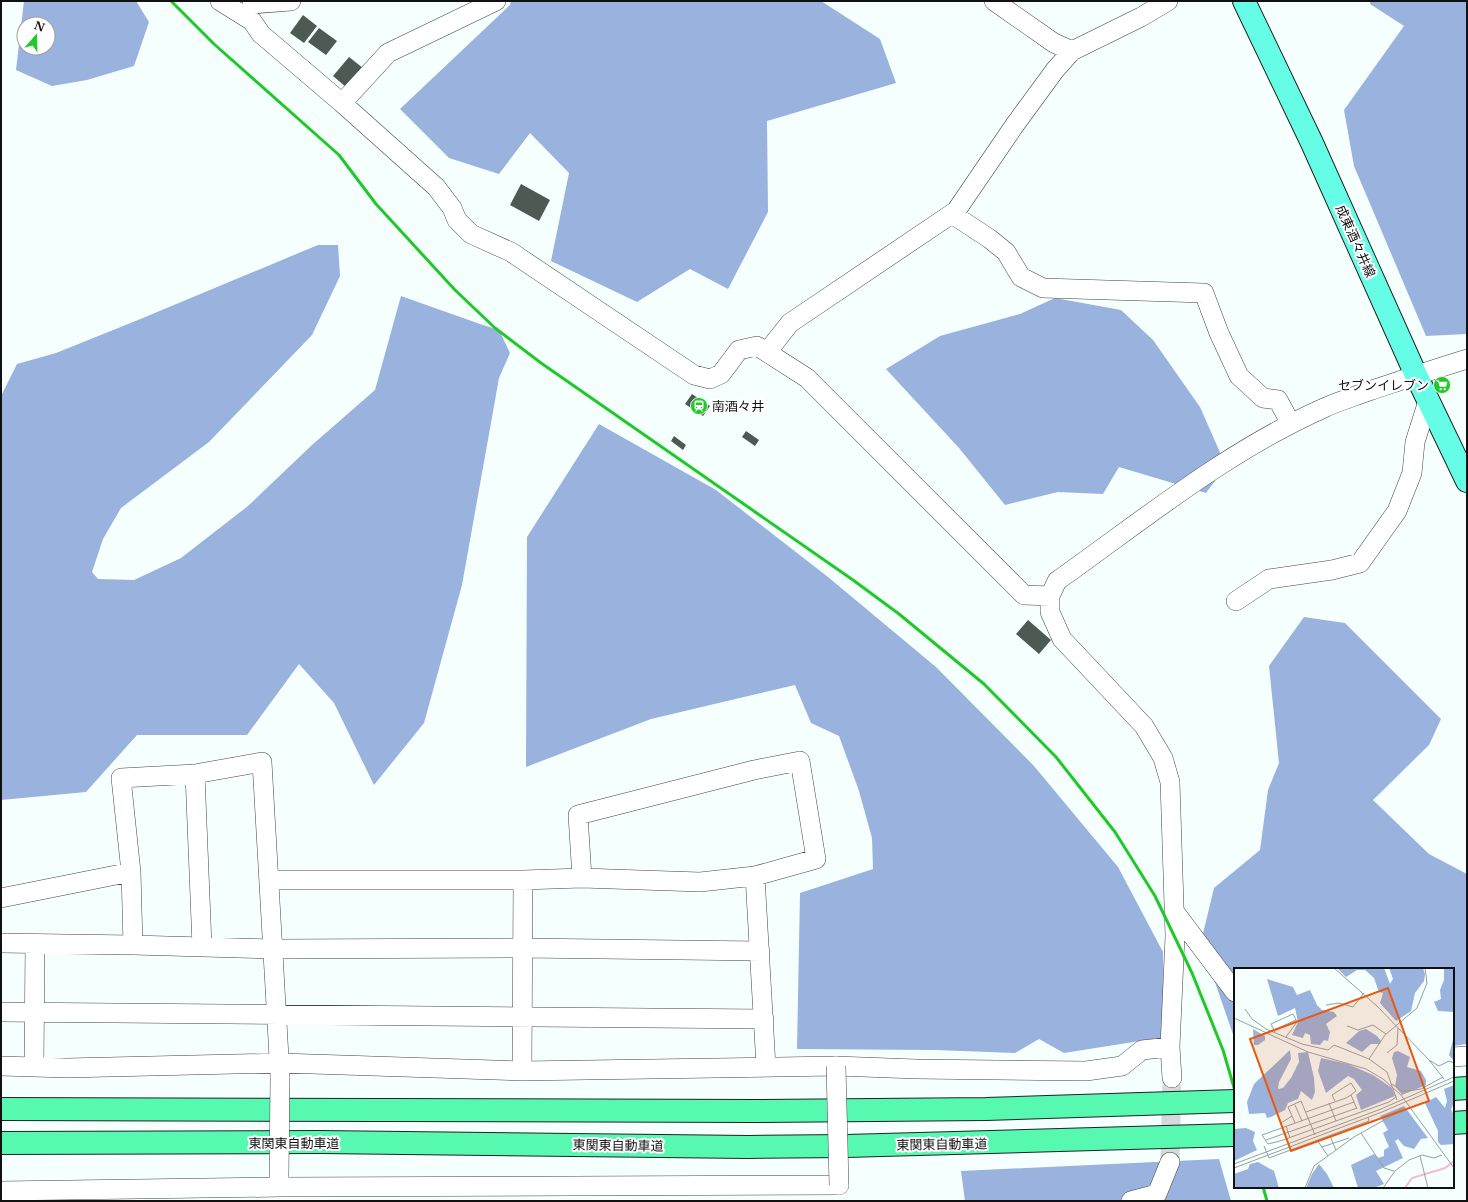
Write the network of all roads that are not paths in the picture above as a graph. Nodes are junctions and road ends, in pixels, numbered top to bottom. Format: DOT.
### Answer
graph roads {
  1 [pos="220,1"];
  2 [pos="291,1"];
  3 [pos="496,1"];
  4 [pos="994,1"];
  5 [pos="1168,1"];
  6 [pos="1244,1"];
  7 [pos="252,9"];
  8 [pos="1072,51"];
  9 [pos="342,103"];
  10 [pos="952,214"];
  11 [pos="767,352"];
  12 [pos="1467,359"];
  13 [pos="1416,375"];
  14 [pos="1428,401"];
  15 [pos="1291,424"];
  16 [pos="1467,481"];
  17 [pos="1050,596"];
  18 [pos="1236,601"];
  19 [pos="195,774"];
  20 [pos="131,872"];
  21 [pos="755,876"];
  22 [pos="582,878"];
  23 [pos="269,880"];
  24 [pos="523,880"];
  25 [pos="1,898"];
  26 [pos="1174,911"];
  27 [pos="1,943"];
  28 [pos="35,944"];
  29 [pos="133,945"];
  30 [pos="202,946"];
  31 [pos="523,948"];
  32 [pos="274,949"];
  33 [pos="760,951"];
  34 [pos="1234,991"];
  35 [pos="1,1012"];
  36 [pos="34,1013"];
  37 [pos="278,1016"];
  38 [pos="522,1016"];
  39 [pos="764,1019"];
  40 [pos="1170,1047"];
  41 [pos="1467,1056"];
  42 [pos="1454,1057"];
  43 [pos="1,1066"];
  44 [pos="836,1066"];
  45 [pos="34,1067"];
  46 [pos="766,1067"];
  47 [pos="280,1070"];
  48 [pos="522,1072"];
  49 [pos="1172,1078"];
  50 [pos="1467,1088"];
  51 [pos="1454,1089"];
  52 [pos="1234,1101"];
  53 [pos="1,1109"];
  54 [pos="1467,1122"];
  55 [pos="1454,1123"];
  56 [pos="1234,1135"];
  57 [pos="1,1143"];
  58 [pos="1170,1162"];
  59 [pos="282,1188"];
  60 [pos="1,1191"];
  61 [pos="423,1194"];
  62 [pos="574,1194"];
  63 [pos="1131,1201"];
  1 -- 7 [label="street"];
  2 -- 7 [label="street"];
  3 -- 9 [label="street"];
  4 -- 8 [label="street"];
  5 -- 8 [label="street"];
  6 -- 13 [label="main road, 成東酒々井線"];
  7 -- 9 [label="street"];
  8 -- 10 [label="street"];
  9 -- 11 [label="street"];
  10 -- 11 [label="street"];
  10 -- 15 [label="street"];
  11 -- 17 [label="street"];
  12 -- 13 [label="street"];
  13 -- 14 [label="main road, 成東酒々井線"];
  13 -- 15 [label="street"];
  14 -- 16 [label="main road, 成東酒々井線"];
  14 -- 18 [label="street"];
  15 -- 17 [label="street"];
  17 -- 26 [label="street"];
  19 -- 20 [label="street"];
  19 -- 23 [label="street"];
  19 -- 30 [label="street"];
  20 -- 25 [label="street"];
  20 -- 29 [label="street"];
  21 -- 22 [label="street"];
  21 -- 22 [label="street"];
  21 -- 33 [label="street"];
  22 -- 24 [label="street"];
  23 -- 24 [label="street"];
  23 -- 32 [label="street"];
  24 -- 31 [label="street"];
  26 -- 34 [label="street"];
  26 -- 40 [label="street"];
  27 -- 28 [label="street"];
  28 -- 29 [label="street"];
  28 -- 36 [label="street"];
  29 -- 30 [label="street"];
  30 -- 32 [label="street"];
  31 -- 32 [label="street"];
  31 -- 33 [label="street"];
  31 -- 38 [label="street"];
  32 -- 37 [label="street"];
  33 -- 39 [label="street"];
  35 -- 36 [label="street"];
  36 -- 37 [label="street"];
  36 -- 45 [label="street"];
  37 -- 38 [label="street"];
  37 -- 47 [label="street"];
  38 -- 39 [label="street"];
  38 -- 48 [label="street"];
  39 -- 46 [label="street"];
  40 -- 44 [label="street"];
  40 -- 49 [label="street"];
  41 -- 42 [label="street"];
  43 -- 45 [label="street"];
  44 -- 46 [label="street"];
  44 -- 62 [label="street, bridge"];
  45 -- 47 [label="street"];
  46 -- 48 [label="street"];
  47 -- 48 [label="street"];
  47 -- 59 [label="street, bridge"];
  50 -- 51 [label="highway"];
  52 -- 53 [label="highway"];
  54 -- 55 [label="highway"];
  56 -- 57 [label="highway, 東関東自動車道"];
  58 -- 63 [label="street"];
  59 -- 60 [label="street"];
  59 -- 61 [label="street"];
  61 -- 62 [label="street"];
}
